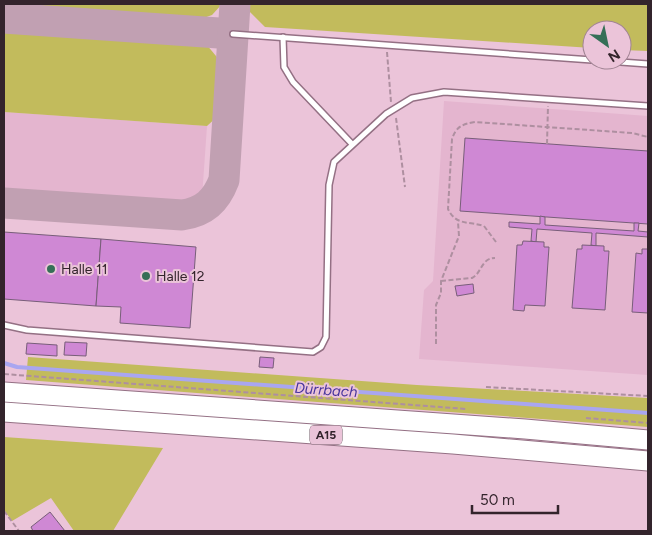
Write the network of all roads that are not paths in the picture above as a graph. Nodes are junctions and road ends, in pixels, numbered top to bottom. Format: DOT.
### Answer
graph roads {
  1 [pos="233,34"];
  2 [pos="283,37"];
  3 [pos="582,59"];
  4 [pos="632,63"];
  5 [pos="648,64"];
  6 [pos="648,106"];
  7 [pos="352,144"];
  8 [pos="4,325"];
  9 [pos="4,392"];
  10 [pos="4,412"];
  11 [pos="648,440"];
  12 [pos="648,461"];
  1 -- 2 [label="lane"];
  2 -- 3 [label="lane"];
  2 -- 7 [label="lane"];
  4 -- 5 [label="lane"];
  6 -- 7 [label="lane"];
  7 -- 8 [label="lane"];
  9 -- 11 [label="highway, A15"];
  10 -- 12 [label="highway, A15"];
}
